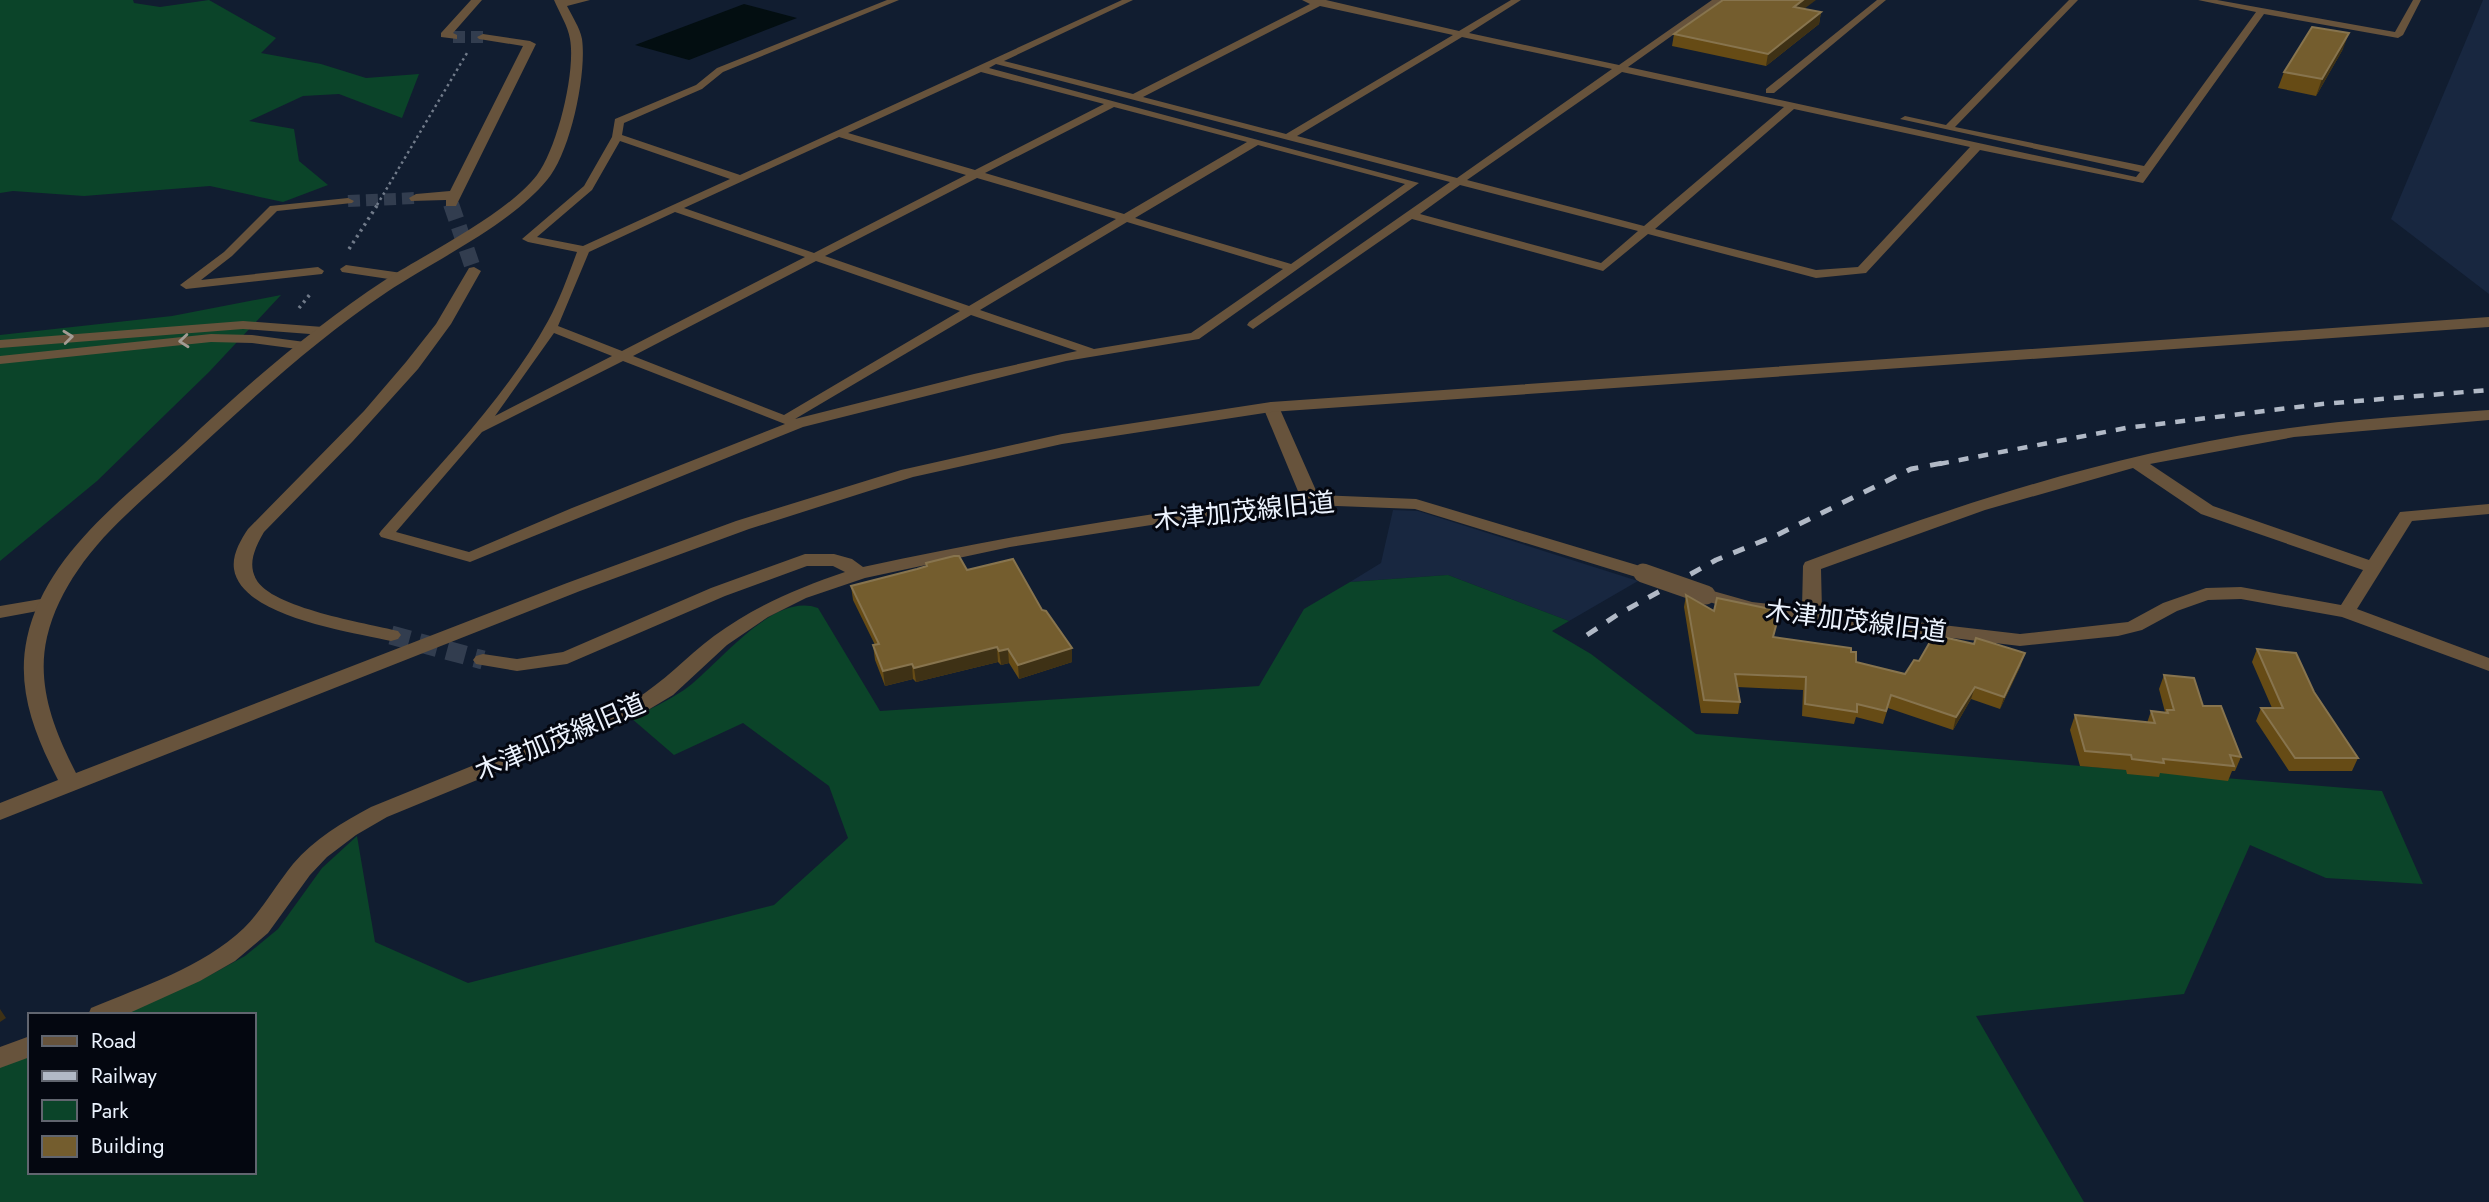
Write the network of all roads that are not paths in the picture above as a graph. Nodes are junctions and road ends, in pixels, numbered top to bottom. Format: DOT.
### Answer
graph roads {
  1 [pos="477,0"];
  2 [pos="585,0"];
  3 [pos="895,0"];
  4 [pos="1129,0"];
  5 [pos="1306,0"];
  6 [pos="1517,0"];
  7 [pos="1718,0"];
  8 [pos="1882,0"];
  9 [pos="2074,0"];
  10 [pos="2202,0"];
  11 [pos="2417,0"];
  12 [pos="1322,1"];
  13 [pos="560,2"];
  14 [pos="2220,2"];
  15 [pos="2261,10"];
  16 [pos="1461,33"];
  17 [pos="453,37"];
  18 [pos="478,41"];
  19 [pos="994,61"];
  20 [pos="978,68"];
  21 [pos="1620,68"];
  22 [pos="1135,97"];
  23 [pos="1112,104"];
  24 [pos="1791,106"];
  25 [pos="1948,128"];
  26 [pos="837,133"];
  27 [pos="617,137"];
  28 [pos="1288,137"];
  29 [pos="1255,142"];
  30 [pos="1976,146"];
  31 [pos="2146,170"];
  32 [pos="976,174"];
  33 [pos="739,178"];
  34 [pos="1458,181"];
  35 [pos="416,198"];
  36 [pos="348,201"];
  37 [pos="673,208"];
  38 [pos="1411,215"];
  39 [pos="1126,218"];
  40 [pos="1647,230"];
  41 [pos="584,250"];
  42 [pos="816,257"];
  43 [pos="346,268"];
  44 [pos="1293,268"];
  45 [pos="318,271"];
  46 [pos="474,271"];
  47 [pos="402,277"];
  48 [pos="971,310"];
  49 [pos="2489,322"];
  50 [pos="1253,325"];
  51 [pos="551,328"];
  52 [pos="323,331"];
  53 [pos="0,344"];
  54 [pos="305,346"];
  55 [pos="1095,354"];
  56 [pos="623,355"];
  57 [pos="0,360"];
  58 [pos="1271,407"];
  59 [pos="2489,415"];
  60 [pos="791,422"];
  61 [pos="476,431"];
  62 [pos="2136,461"];
  63 [pos="1311,500"];
  64 [pos="2489,509"];
  65 [pos="2375,568"];
  66 [pos="860,573"];
  67 [pos="47,604"];
  68 [pos="0,612"];
  69 [pos="2346,612"];
  70 [pos="1812,615"];
  71 [pos="390,635"];
  72 [pos="483,660"];
  73 [pos="2489,665"];
  74 [pos="69,783"];
  75 [pos="0,813"];
  76 [pos="104,1013"];
  77 [pos="28,1047"];
  78 [pos="0,1058"];
  1 -- 17 [label="street"];
  2 -- 13 [label="street"];
  3 -- 27 [label="lane"];
  4 -- 19 [label="lane"];
  5 -- 12 [label="lane"];
  6 -- 16 [label="lane"];
  7 -- 21 [label="lane"];
  8 -- 25 [label="lane"];
  9 -- 25 [label="lane"];
  10 -- 14 [label="lane"];
  11 -- 15 [label="lane"];
  12 -- 16 [label="lane"];
  12 -- 22 [label="lane"];
  13 -- 47 [label="street"];
  14 -- 15 [label="lane"];
  15 -- 31 [label="lane"];
  16 -- 21 [label="lane"];
  16 -- 28 [label="lane"];
  18 -- 35 [label="street"];
  19 -- 20 [label="lane"];
  19 -- 22 [label="lane"];
  20 -- 23 [label="lane"];
  20 -- 26 [label="lane"];
  21 -- 24 [label="lane"];
  21 -- 34 [label="lane"];
  22 -- 28 [label="lane"];
  23 -- 29 [label="lane"];
  23 -- 32 [label="lane"];
  24 -- 30 [label="lane"];
  24 -- 40 [label="lane"];
  25 -- 31 [label="lane"];
  26 -- 32 [label="lane"];
  26 -- 33 [label="lane"];
  27 -- 33 [label="lane"];
  27 -- 41 [label="lane"];
  28 -- 34 [label="lane"];
  29 -- 39 [label="lane"];
  29 -- 44 [label="lane"];
  30 -- 31 [label="lane"];
  30 -- 40 [label="lane"];
  32 -- 39 [label="lane"];
  32 -- 42 [label="lane"];
  33 -- 37 [label="lane"];
  34 -- 38 [label="lane"];
  34 -- 40 [label="lane"];
  36 -- 45 [label="lane"];
  37 -- 41 [label="lane"];
  37 -- 42 [label="lane"];
  38 -- 40 [label="lane"];
  38 -- 50 [label="lane"];
  39 -- 44 [label="lane"];
  39 -- 48 [label="lane"];
  41 -- 51 [label="lane"];
  42 -- 48 [label="lane"];
  42 -- 56 [label="lane"];
  43 -- 47 [label="lane"];
  44 -- 55 [label="lane"];
  46 -- 71 [label="street"];
  47 -- 52 [label="street"];
  48 -- 55 [label="lane"];
  48 -- 60 [label="lane"];
  49 -- 58 [label="street"];
  51 -- 56 [label="lane"];
  51 -- 61 [label="lane"];
  53 -- 52 [label="lane, one-way"];
  52 -- 54 [label="street"];
  54 -- 57 [label="lane, one-way"];
  54 -- 67 [label="street"];
  55 -- 60 [label="lane"];
  56 -- 60 [label="lane"];
  56 -- 61 [label="lane"];
  58 -- 63 [label="street"];
  58 -- 74 [label="street"];
  59 -- 62 [label="street"];
  60 -- 61 [label="lane"];
  62 -- 65 [label="street"];
  62 -- 70 [label="street"];
  63 -- 66 [label="street, 木津加茂線旧道"];
  63 -- 70 [label="street, 木津加茂線旧道, bridge"];
  64 -- 65 [label="street"];
  65 -- 69 [label="street"];
  66 -- 72 [label="street"];
  66 -- 76 [label="street, 木津加茂線旧道"];
  67 -- 68 [label="street"];
  67 -- 74 [label="street"];
  69 -- 70 [label="street, 木津加茂線旧道"];
  69 -- 73 [label="street, 木津加茂線旧道"];
  74 -- 75 [label="street"];
  77 -- 78 [label="street"];
}
